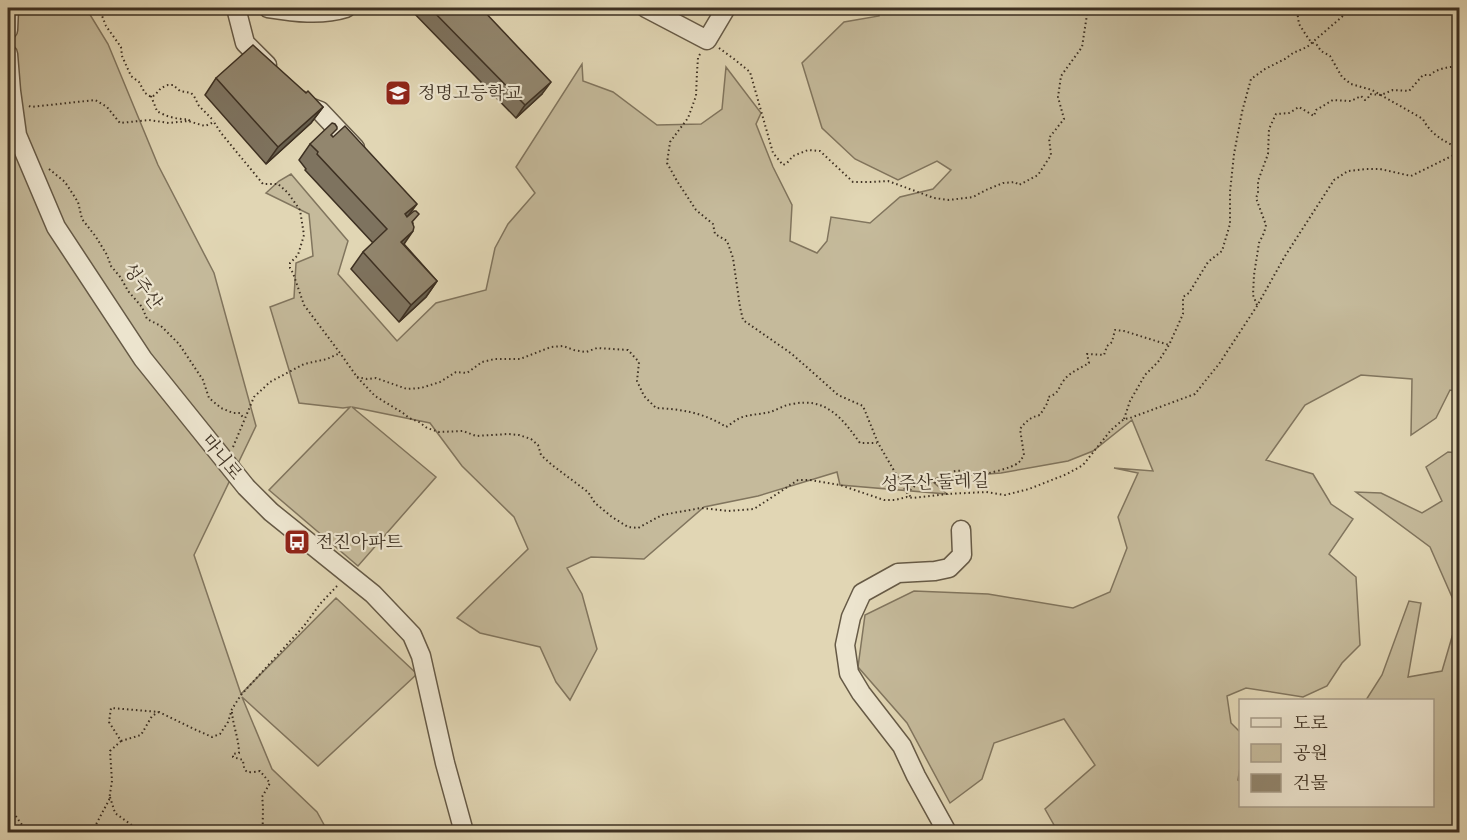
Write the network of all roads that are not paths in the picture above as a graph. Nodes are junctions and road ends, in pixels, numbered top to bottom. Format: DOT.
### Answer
graph roads {
  1 [pos="9,8"];
  2 [pos="236,8"];
  3 [pos="268,8"];
  4 [pos="346,8"];
  5 [pos="646,8"];
  6 [pos="726,8"];
  7 [pos="8,30"];
  8 [pos="8,54"];
  9 [pos="276,75"];
  10 [pos="291,91"];
  11 [pos="370,163"];
  12 [pos="961,530"];
  13 [pos="464,832"];
  14 [pos="947,832"];
  1 -- 7 [label="street"];
  2 -- 9 [label="street"];
  3 -- 4 [label="street"];
  5 -- 6 [label="street"];
  8 -- 13 [label="street, 마니로"];
  10 -- 11 [label="street"];
  12 -- 14 [label="street"];
}
